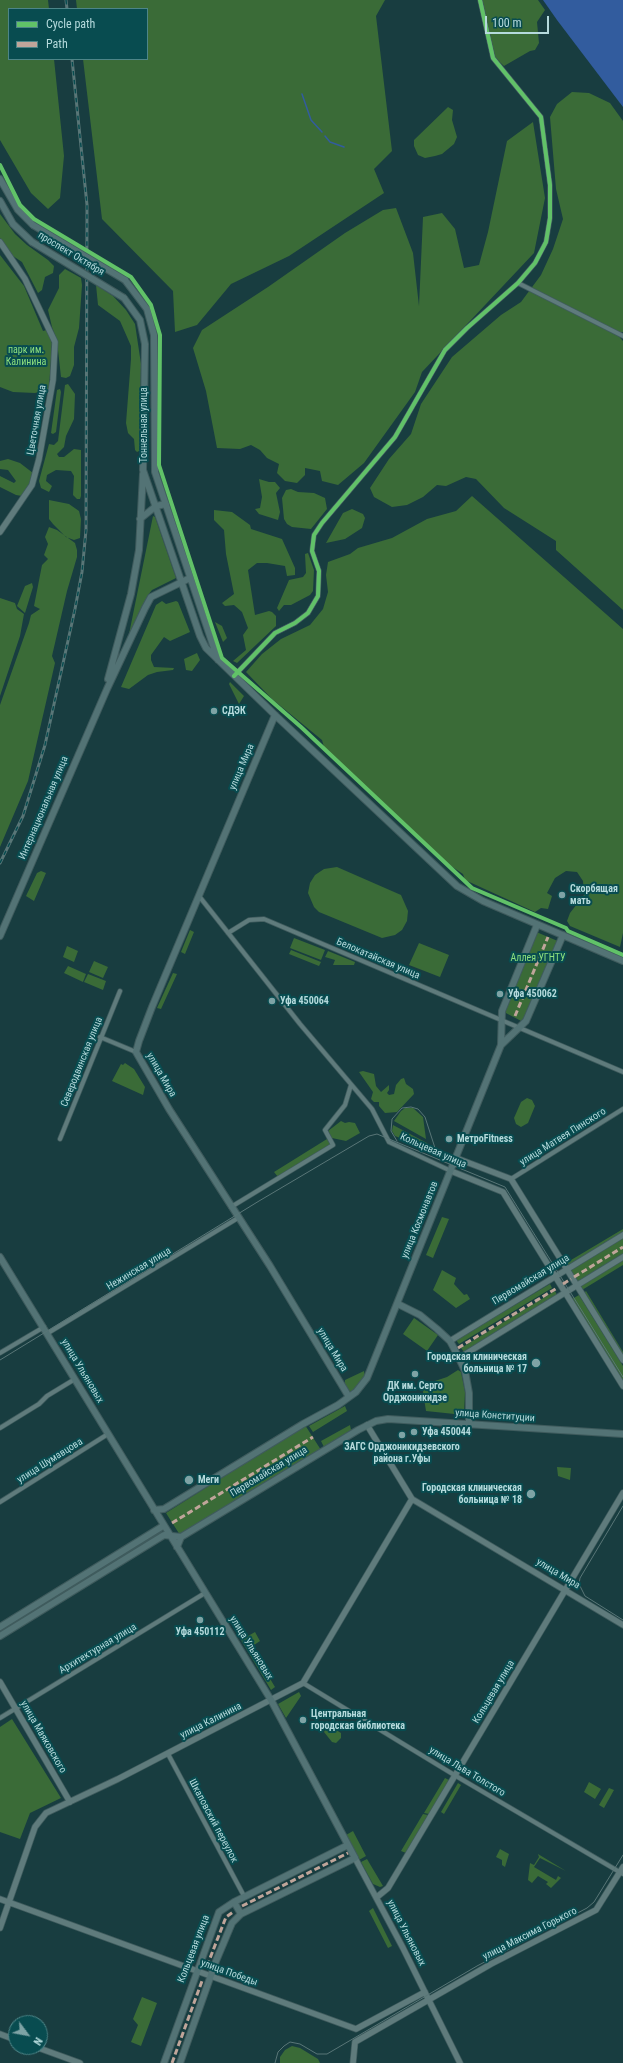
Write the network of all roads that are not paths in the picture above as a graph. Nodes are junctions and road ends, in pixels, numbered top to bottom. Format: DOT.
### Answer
graph roads {
  1 [pos="480,0"];
  2 [pos="0,179"];
  3 [pos="0,201"];
  4 [pos="0,242"];
  5 [pos="125,280"];
  6 [pos="518,283"];
  7 [pos="124,298"];
  8 [pos="623,336"];
  9 [pos="143,470"];
  10 [pos="166,504"];
  11 [pos="156,506"];
  12 [pos="140,519"];
  13 [pos="0,532"];
  14 [pos="190,578"];
  15 [pos="182,582"];
  16 [pos="219,662"];
  17 [pos="234,676"];
  18 [pos="107,689"];
  19 [pos="275,715"];
  20 [pos="198,895"];
  21 [pos="537,925"];
  22 [pos="228,933"];
  23 [pos="563,935"];
  24 [pos="0,936"];
  25 [pos="623,961"];
  26 [pos="120,991"];
  27 [pos="503,1021"];
  28 [pos="521,1028"];
  29 [pos="100,1037"];
  30 [pos="501,1045"];
  31 [pos="136,1052"];
  32 [pos="623,1072"];
  33 [pos="351,1085"];
  34 [pos="623,1109"];
  35 [pos="60,1139"];
  36 [pos="456,1158"];
  37 [pos="451,1171"];
  38 [pos="511,1179"];
  39 [pos="231,1207"];
  40 [pos="238,1218"];
  41 [pos="623,1235"];
  42 [pos="0,1257"];
  43 [pos="623,1257"];
  44 [pos="568,1269"];
  45 [pos="556,1277"];
  46 [pos="577,1285"];
  47 [pos="566,1293"];
  48 [pos="398,1304"];
  49 [pos="44,1327"];
  50 [pos="48,1333"];
  51 [pos="450,1341"];
  52 [pos="0,1353"];
  53 [pos="459,1358"];
  54 [pos="623,1360"];
  55 [pos="75,1379"];
  56 [pos="623,1386"];
  57 [pos="349,1396"];
  58 [pos="469,1424"];
  59 [pos="367,1425"];
  60 [pos="0,1428"];
  61 [pos="108,1434"];
  62 [pos="623,1434"];
  63 [pos="623,1493"];
  64 [pos="412,1499"];
  65 [pos="0,1502"];
  66 [pos="164,1509"];
  67 [pos="154,1510"];
  68 [pos="163,1526"];
  69 [pos="169,1534"];
  70 [pos="181,1537"];
  71 [pos="176,1547"];
  72 [pos="566,1591"];
  73 [pos="205,1593"];
  74 [pos="623,1625"];
  75 [pos="0,1627"];
  76 [pos="0,1636"];
  77 [pos="0,1682"];
  78 [pos="303,1682"];
  79 [pos="271,1700"];
  80 [pos="16,1708"];
  81 [pos="0,1718"];
  82 [pos="168,1754"];
  83 [pos="456,1776"];
  84 [pos="70,1802"];
  85 [pos="348,1844"];
  86 [pos="355,1858"];
  87 [pos="623,1867"];
  88 [pos="621,1873"];
  89 [pos="244,1896"];
  90 [pos="376,1897"];
  91 [pos="0,1899"];
  92 [pos="9,1902"];
  93 [pos="234,1902"];
  94 [pos="241,1914"];
  95 [pos="0,1928"];
  96 [pos="196,1971"];
  97 [pos="211,1976"];
  98 [pos="425,1992"];
  99 [pos="429,2000"];
  100 [pos="48,2051"];
  101 [pos="80,2063"];
  102 [pos="164,2063"];
  103 [pos="180,2063"];
  104 [pos="353,2063"];
  105 [pos="460,2063"];
  1 -- 6 [label="street"];
  2 -- 5 [label="main road, проспект Октября, bridge"];
  3 -- 7 [label="main road, проспект Октября, bridge"];
  4 -- 13 [label="street, Цветочная улица"];
  5 -- 10 [label="main road, Тоннельная улица"];
  6 -- 8 [label="street"];
  6 -- 17 [label="street"];
  7 -- 9 [label="main road, Тоннельная улица"];
  9 -- 11 [label="main road, Тоннельная улица"];
  9 -- 12 [label="main road, Интернациональная улица"];
  10 -- 11 [label="main road"];
  10 -- 14 [label="main road, Тоннельная улица"];
  11 -- 12 [label="main road"];
  11 -- 15 [label="main road, Тоннельная улица"];
  12 -- 18 [label="main road, Интернациональная улица"];
  14 -- 15 [label="main road, Интернациональная улица"];
  14 -- 16 [label="main road, Тоннельная улица"];
  15 -- 16 [label="main road, Тоннельная улица"];
  15 -- 18 [label="main road, Интернациональная улица"];
  16 -- 17 [label="main road"];
  17 -- 19 [label="main road"];
  18 -- 24 [label="main road, Интернациональная улица"];
  19 -- 20 [label="main road, улица Мира"];
  19 -- 21 [label="main road"];
  20 -- 22 [label="street, Кольцевая улица"];
  20 -- 31 [label="main road, улица Мира"];
  21 -- 23 [label="main road"];
  21 -- 27 [label="main road, улица Космонавтов"];
  22 -- 27 [label="street, Белокатайская улица"];
  22 -- 33 [label="street, Кольцевая улица"];
  23 -- 25 [label="main road"];
  23 -- 28 [label="main road, улица Космонавтов"];
  26 -- 29 [label="street, Северодвинская улица"];
  27 -- 28 [label="street, Белокатайская улица"];
  27 -- 30 [label="main road, улица Космонавтов"];
  28 -- 30 [label="main road, улица Космонавтов"];
  28 -- 32 [label="street, Белокатайская улица"];
  29 -- 31 [label="street"];
  29 -- 35 [label="street, Северодвинская улица"];
  30 -- 36 [label="main road, улица Космонавтов"];
  31 -- 39 [label="main road, улица Мира"];
  33 -- 37 [label="street, Кольцевая улица"];
  33 -- 39 [label="street"];
  34 -- 38 [label="street, улица Матвея Пинского"];
  36 -- 37 [label="main road, улица Космонавтов"];
  36 -- 38 [label="street, Кольцевая улица"];
  37 -- 45 [label="street, Кольцевая улица"];
  37 -- 48 [label="main road, улица Космонавтов"];
  38 -- 44 [label="street"];
  39 -- 40 [label="main road, улица Мира"];
  40 -- 50 [label="street, Нежинская улица"];
  40 -- 57 [label="main road, улица Мира"];
  41 -- 44 [label="street, Первомайская улица"];
  42 -- 49 [label="main road, улица Ульяновых"];
  43 -- 46 [label="street"];
  44 -- 45 [label="street, Первомайская улица"];
  44 -- 46 [label="street"];
  45 -- 47 [label="street, Кольцевая улица"];
  45 -- 51 [label="street, Первомайская улица"];
  46 -- 47 [label="street"];
  46 -- 54 [label="street"];
  47 -- 53 [label="street"];
  47 -- 56 [label="street, Кольцевая улица"];
  48 -- 51 [label="main road"];
  48 -- 57 [label="main road, улица Космонавтов"];
  49 -- 50 [label="main road, улица Ульяновых"];
  49 -- 52 [label="street"];
  50 -- 55 [label="main road, улица Ульяновых"];
  51 -- 53 [label="main road"];
  53 -- 58 [label="main road"];
  55 -- 60 [label="street"];
  55 -- 61 [label="main road, улица Ульяновых"];
  57 -- 66 [label="main road"];
  58 -- 59 [label="main road, улица Конституции"];
  58 -- 62 [label="main road, улица Конституции"];
  59 -- 64 [label="street, улица Мира"];
  59 -- 70 [label="main road, Первомайская улица"];
  61 -- 65 [label="street, улица Шумавцова"];
  61 -- 67 [label="main road, улица Ульяновых"];
  63 -- 72 [label="street, Кольцевая улица"];
  64 -- 72 [label="street, улица Мира"];
  64 -- 78 [label="street, улица Калинина"];
  66 -- 67 [label="main road"];
  66 -- 68 [label="main road"];
  67 -- 68 [label="main road, улица Ульяновых"];
  68 -- 69 [label="main road, улица Ульяновых"];
  68 -- 75 [label="main road"];
  69 -- 70 [label="main road"];
  69 -- 71 [label="main road, улица Ульяновых"];
  69 -- 76 [label="main road"];
  70 -- 71 [label="main road"];
  71 -- 73 [label="main road, улица Ульяновых"];
  72 -- 74 [label="street, улица Мира"];
  72 -- 83 [label="street, Кольцевая улица"];
  73 -- 79 [label="main road, улица Ульяновых"];
  73 -- 80 [label="street, Архитектурная улица"];
  77 -- 80 [label="street, улица Маяковского"];
  78 -- 79 [label="street, улица Калинина"];
  78 -- 83 [label="street, улица Льва Толстого"];
  79 -- 82 [label="street, улица Калинина"];
  79 -- 85 [label="main road, улица Ульяновых"];
  80 -- 81 [label="street, Архитектурная улица"];
  80 -- 84 [label="street, улица Маяковского"];
  82 -- 84 [label="street, улица Калинина"];
  82 -- 89 [label="street, Шкаповский переулок"];
  83 -- 88 [label="street, улица Льва Толстого"];
  83 -- 90 [label="street, Кольцевая улица"];
  84 -- 92 [label="street, улица Калинина"];
  85 -- 86 [label="main road, улица Ульяновых"];
  85 -- 89 [label="main road, Кольцевая улица"];
  86 -- 90 [label="street, улица Ульяновых"];
  86 -- 94 [label="main road"];
  87 -- 88 [label="street, улица Максима Горького"];
  88 -- 99 [label="street, улица Максима Горького"];
  89 -- 93 [label="main road, Кольцевая улица"];
  90 -- 98 [label="street, улица Ульяновых"];
  91 -- 92 [label="street, улица Победы"];
  92 -- 95 [label="street, улица Калинина"];
  92 -- 96 [label="street, улица Победы"];
  93 -- 94 [label="main road"];
  93 -- 96 [label="main road, Кольцевая улица"];
  94 -- 97 [label="main road"];
  96 -- 97 [label="street, улица Победы"];
  96 -- 102 [label="main road, Кольцевая улица"];
  97 -- 98 [label="street, улица Победы"];
  97 -- 103 [label="main road"];
  98 -- 99 [label="street, улица Ульяновых"];
  99 -- 104 [label="street, улица Максима Горького"];
  99 -- 105 [label="street, улица Ульяновых"];
  100 -- 101 [label="street"];
}
